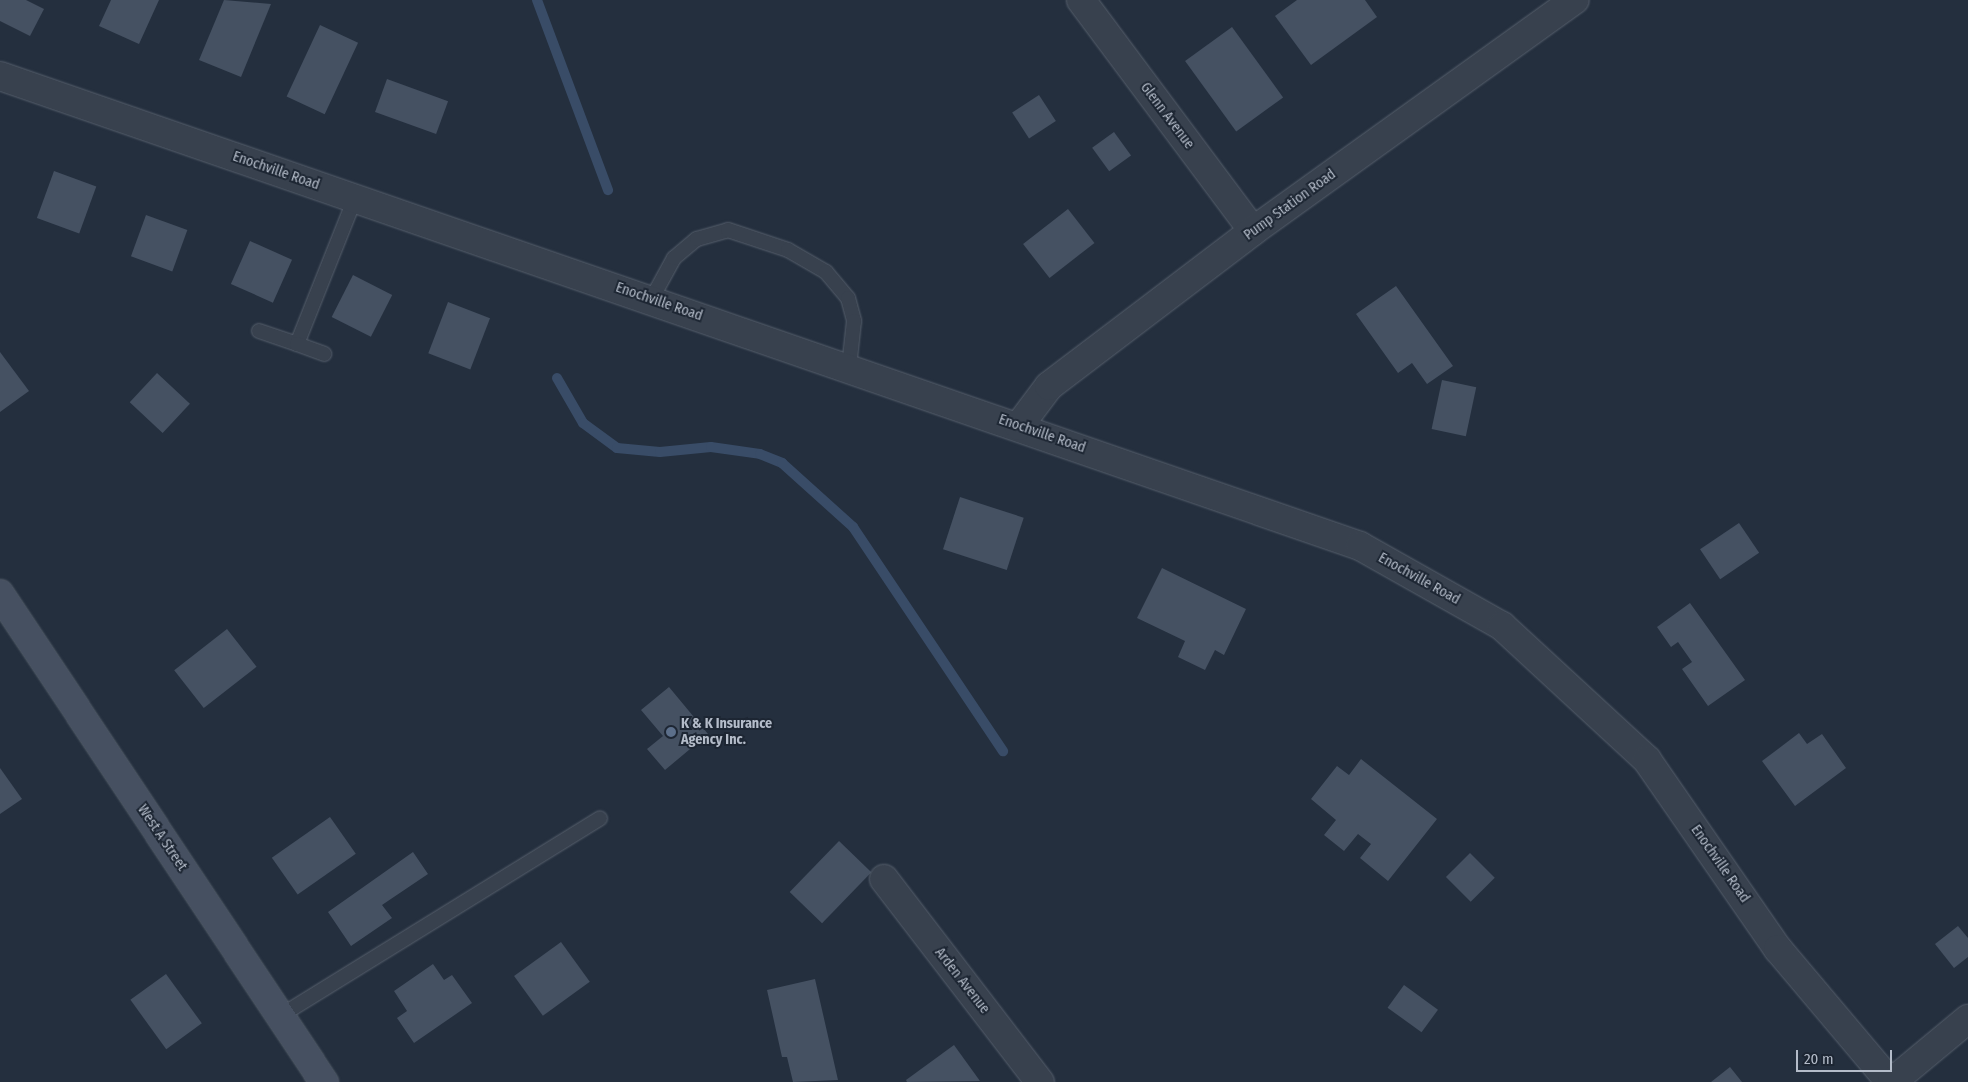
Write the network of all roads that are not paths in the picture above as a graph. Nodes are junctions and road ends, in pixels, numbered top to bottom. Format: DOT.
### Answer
graph roads {
  1 [pos="1081,0"];
  2 [pos="1575,0"];
  3 [pos="0,76"];
  4 [pos="354,198"];
  5 [pos="1253,231"];
  6 [pos="651,300"];
  7 [pos="258,331"];
  8 [pos="297,344"];
  9 [pos="324,354"];
  10 [pos="849,367"];
  11 [pos="1019,426"];
  12 [pos="0,594"];
  13 [pos="600,818"];
  14 [pos="884,879"];
  15 [pos="280,1016"];
  16 [pos="1968,1019"];
  17 [pos="324,1082"];
  18 [pos="1040,1082"];
  19 [pos="1891,1082"];
  1 -- 5 [label="street, Glenn Avenue"];
  2 -- 5 [label="street, Pump Station Road"];
  3 -- 4 [label="street, Enochville Road"];
  4 -- 6 [label="street, Enochville Road"];
  4 -- 8 [label="lane"];
  5 -- 11 [label="street, Pump Station Road"];
  6 -- 10 [label="street, Enochville Road"];
  6 -- 10 [label="lane"];
  7 -- 8 [label="lane"];
  8 -- 9 [label="lane"];
  10 -- 11 [label="street, Enochville Road"];
  11 -- 19 [label="street, Enochville Road"];
  12 -- 15 [label="street, West A Street"];
  13 -- 15 [label="lane"];
  14 -- 18 [label="street, Arden Avenue"];
  15 -- 17 [label="street, West A Street"];
  16 -- 19 [label="street"];
}
